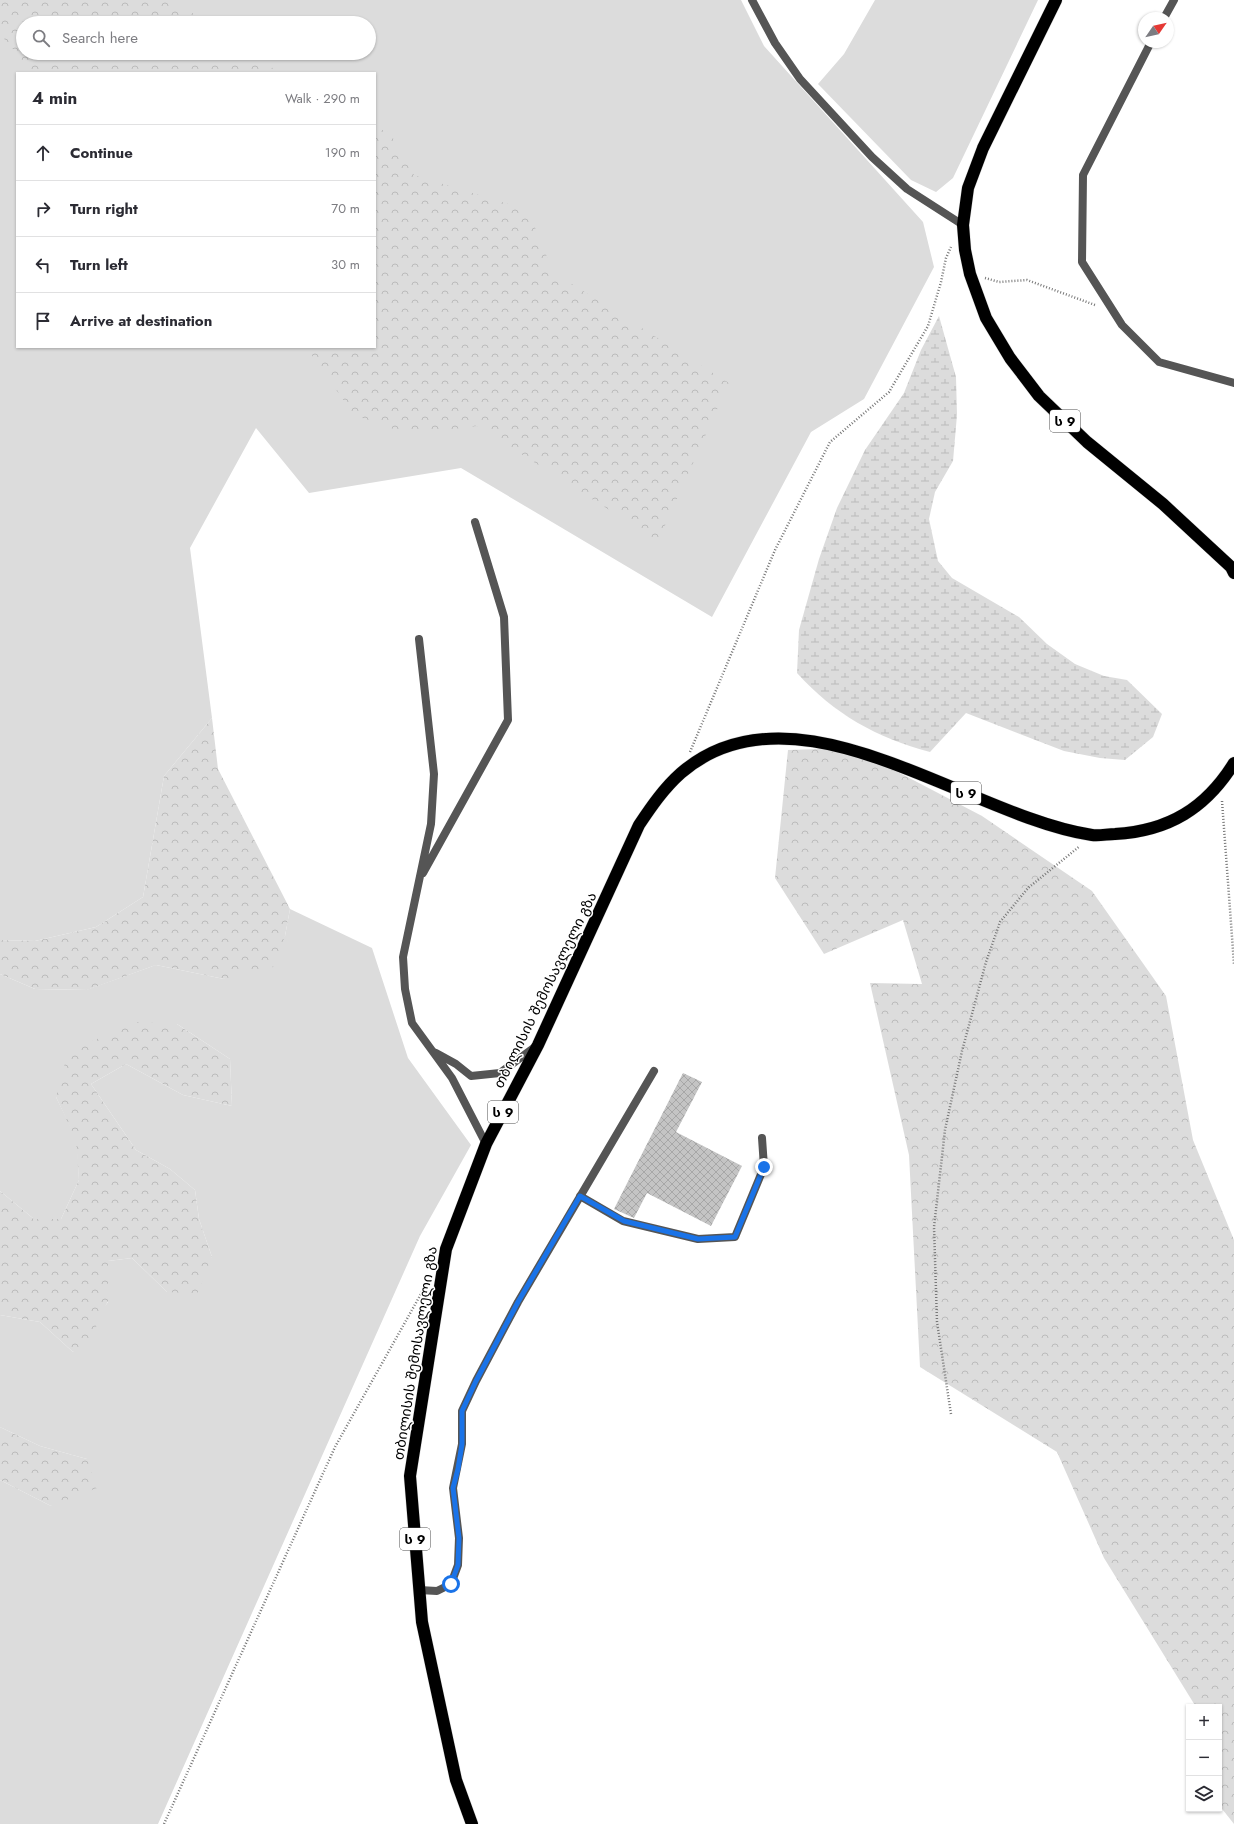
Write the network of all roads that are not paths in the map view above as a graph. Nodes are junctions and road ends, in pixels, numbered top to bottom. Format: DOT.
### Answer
graph roads {
  1 [pos="752,0"];
  2 [pos="1056,0"];
  3 [pos="1174,0"];
  4 [pos="1167,12"];
  5 [pos="1148,48"];
  6 [pos="963,225"];
  7 [pos="1234,383"];
  8 [pos="475,522"];
  9 [pos="1234,573"];
  10 [pos="419,639"];
  11 [pos="1234,763"];
  12 [pos="419,881"];
  13 [pos="412,1023"];
  14 [pos="538,1045"];
  15 [pos="654,1071"];
  16 [pos="762,1138"];
  17 [pos="486,1144"];
  18 [pos="580,1196"];
  19 [pos="419,1590"];
  20 [pos="472,1824"];
  1 -- 6 [label="street"];
  2 -- 6 [label="highway, ს 9"];
  3 -- 4 [label="street"];
  5 -- 7 [label="street"];
  6 -- 9 [label="highway, ს 9"];
  8 -- 12 [label="street"];
  10 -- 12 [label="street"];
  11 -- 14 [label="highway, თბილისის შემოსავლელი გზა / ს 9"];
  12 -- 13 [label="street"];
  13 -- 14 [label="street"];
  13 -- 17 [label="street"];
  14 -- 17 [label="highway, თბილისის შემოსავლელი გზა / ს 9"];
  15 -- 18 [label="street"];
  16 -- 18 [label="street"];
  17 -- 19 [label="highway, თბილისის შემოსავლელი გზა / ს 9"];
  18 -- 19 [label="street"];
  19 -- 20 [label="highway, თბილისის შემოსავლელი გზა / ს 9"];
}
